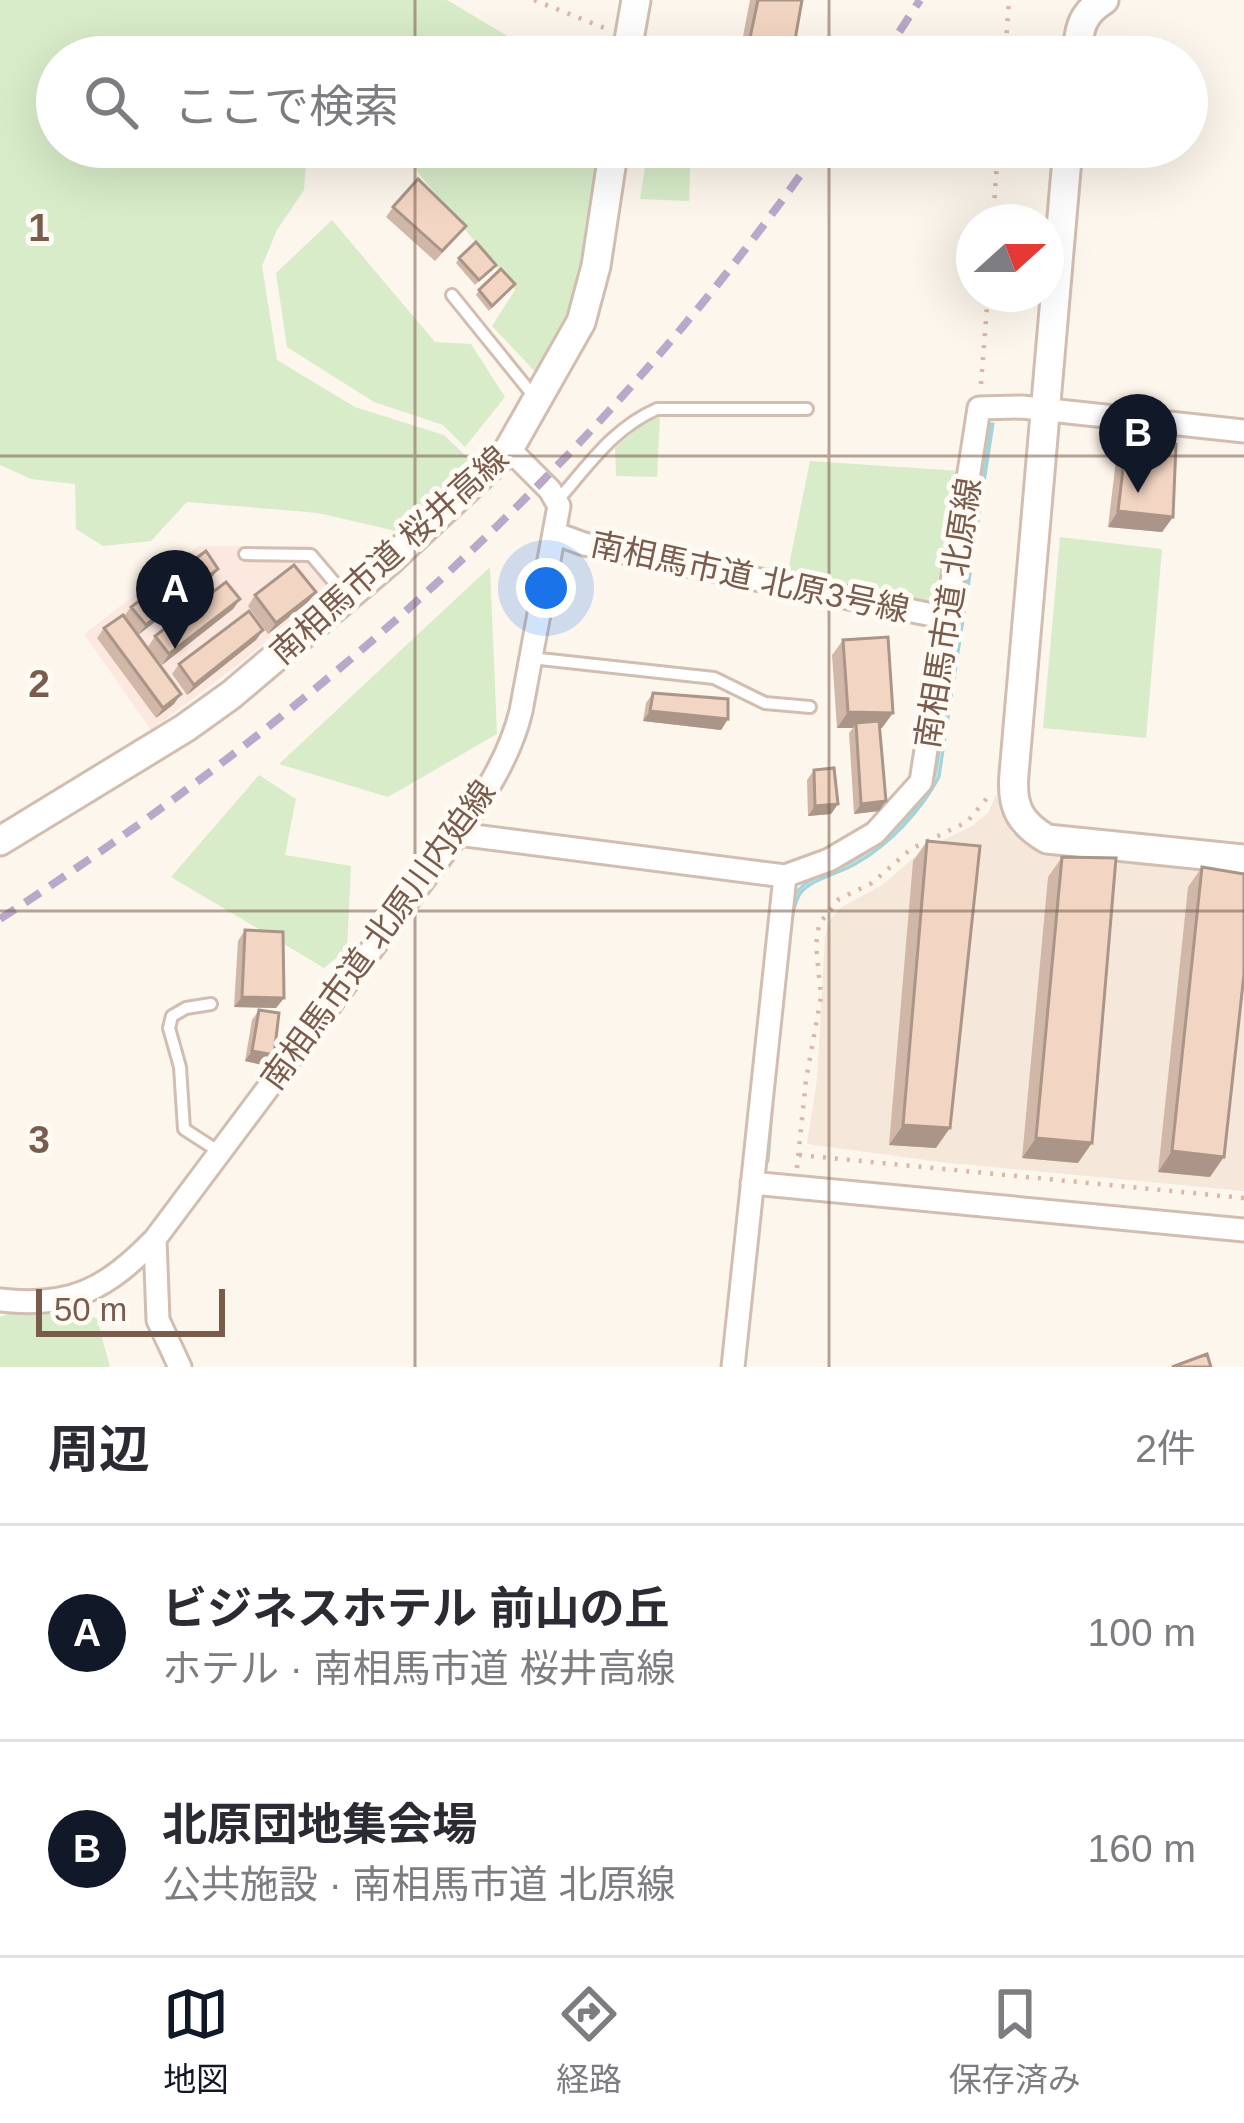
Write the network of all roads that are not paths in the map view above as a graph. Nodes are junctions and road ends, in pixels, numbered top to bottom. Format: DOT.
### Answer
graph roads {
  1 [pos="636,0"];
  2 [pos="1104,0"];
  3 [pos="630,36"];
  4 [pos="1079,36"];
  5 [pos="611,168"];
  6 [pos="1066,168"];
  7 [pos="452,295"];
  8 [pos="538,402"];
  9 [pos="807,409"];
  10 [pos="1044,410"];
  11 [pos="1244,431"];
  12 [pos="509,449"];
  13 [pos="557,501"];
  14 [pos="554,533"];
  15 [pos="245,554"];
  16 [pos="348,598"];
  17 [pos="947,618"];
  18 [pos="531,658"];
  19 [pos="811,706"];
  20 [pos="458,834"];
  21 [pos="0,841"];
  22 [pos="1244,859"];
  23 [pos="785,876"];
  24 [pos="211,1004"];
  25 [pos="218,1151"];
  26 [pos="752,1183"];
  27 [pos="1244,1230"];
  28 [pos="155,1239"];
  29 [pos="0,1300"];
  30 [pos="180,1367"];
  31 [pos="733,1367"];
  1 -- 3 [label="street"];
  2 -- 4 [label="street"];
  5 -- 8 [label="street, 南相馬市道 桜井高線"];
  6 -- 10 [label="street"];
  7 -- 8 [label="lane"];
  8 -- 12 [label="street, 南相馬市道 桜井高線"];
  9 -- 13 [label="lane"];
  10 -- 11 [label="street"];
  10 -- 17 [label="street, 南相馬市道 北原線"];
  10 -- 22 [label="street"];
  12 -- 13 [label="street"];
  12 -- 16 [label="street, 南相馬市道 桜井高線"];
  13 -- 14 [label="street, 南相馬市道 北原川内廹線"];
  14 -- 17 [label="street, 南相馬市道 北原3号線"];
  14 -- 18 [label="street, 南相馬市道 北原川内廹線"];
  15 -- 16 [label="lane"];
  16 -- 21 [label="street, 南相馬市道 桜井高線"];
  17 -- 23 [label="street, 南相馬市道 北原線"];
  18 -- 19 [label="lane"];
  18 -- 20 [label="street, 南相馬市道 北原川内廹線"];
  20 -- 23 [label="street"];
  20 -- 25 [label="street, 南相馬市道 北原川内廹線"];
  23 -- 26 [label="street"];
  24 -- 25 [label="lane"];
  25 -- 28 [label="street, 南相馬市道 北原川内廹線"];
  26 -- 27 [label="street"];
  26 -- 31 [label="street"];
  28 -- 29 [label="street, 南相馬市道 北原川内廹線"];
  28 -- 30 [label="street"];
}
